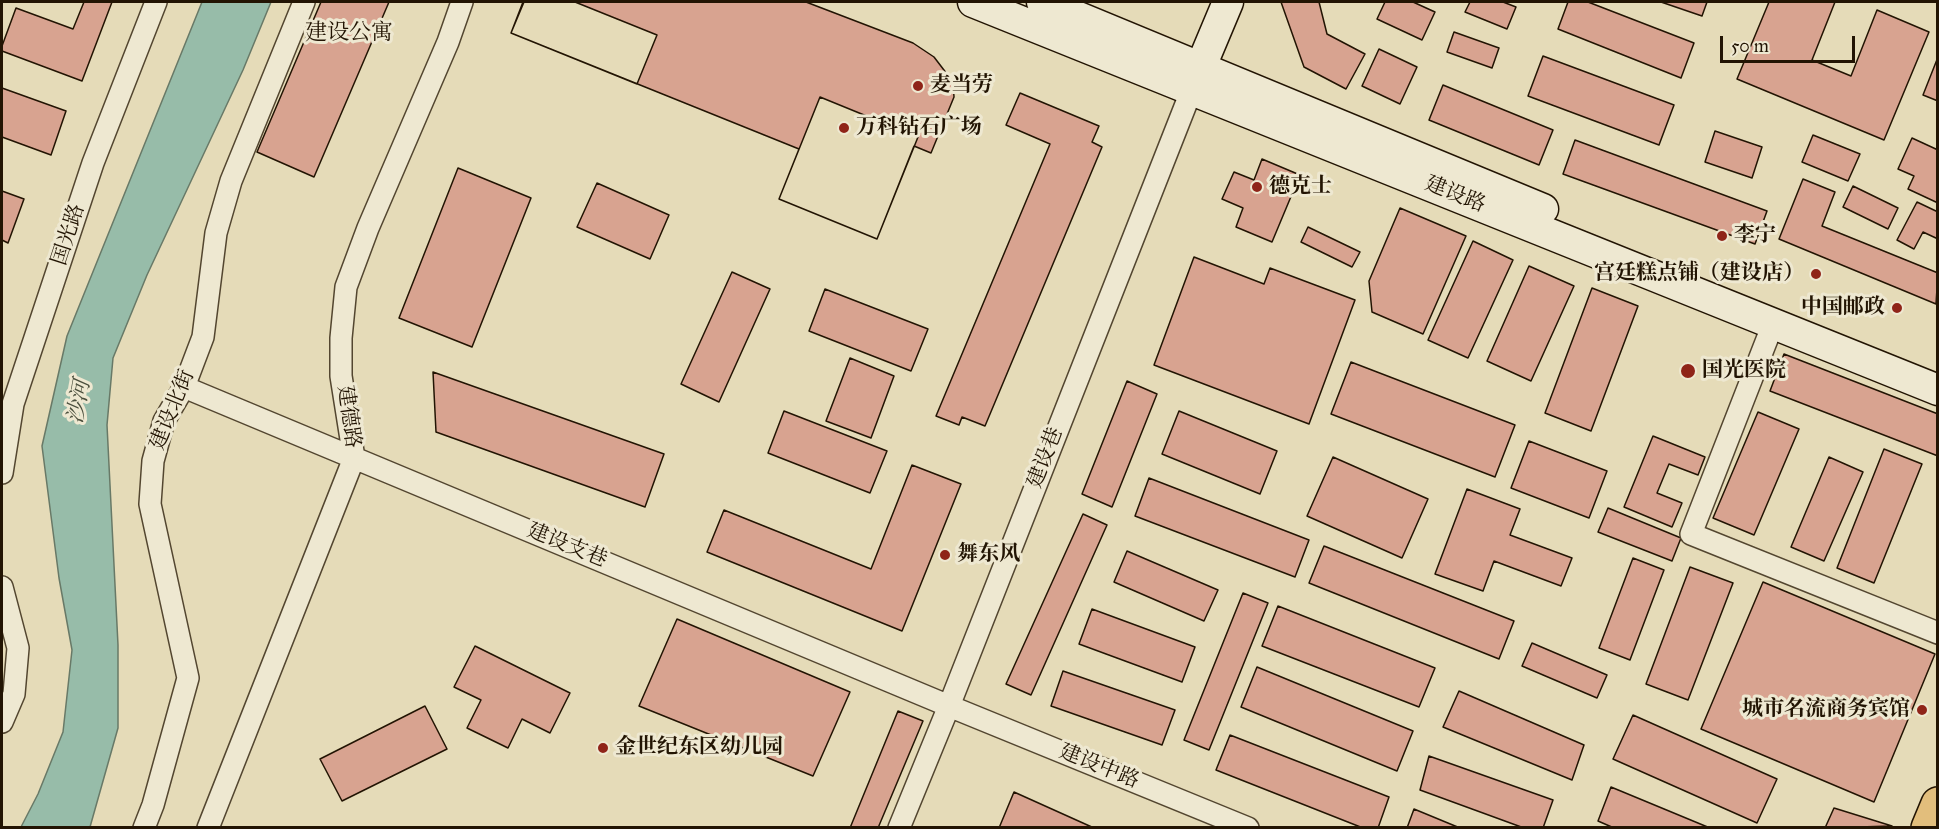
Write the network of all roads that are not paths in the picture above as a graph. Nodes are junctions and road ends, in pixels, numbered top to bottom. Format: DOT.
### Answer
graph roads {
  1 [pos="156,2"];
  2 [pos="304,2"];
  3 [pos="462,2"];
  4 [pos="973,2"];
  5 [pos="1042,2"];
  6 [pos="1228,2"];
  7 [pos="1196,78"];
  8 [pos="1773,324"];
  9 [pos="1938,369"];
  10 [pos="184,387"];
  11 [pos="1938,390"];
  12 [pos="354,458"];
  13 [pos="2,473"];
  14 [pos="2,587"];
  15 [pos="1938,633"];
  16 [pos="949,706"];
  17 [pos="2,722"];
  18 [pos="1938,804"];
  19 [pos="144,828"];
  20 [pos="208,828"];
  21 [pos="899,828"];
  22 [pos="1248,828"];
  23 [pos="1928,828"];
  1 -- 13 [label="street, 国光路"];
  2 -- 10 [label="street, 建设北街"];
  3 -- 12 [label="street, 建德路"];
  4 -- 7 [label="street, 建设路"];
  5 -- 7 [label="street, 建设路"];
  6 -- 7 [label="street"];
  7 -- 8 [label="street, 建设路"];
  7 -- 9 [label="street, 建设路"];
  7 -- 16 [label="street, 建设巷"];
  8 -- 11 [label="street, 建设路"];
  8 -- 15 [label="street"];
  10 -- 12 [label="street, 建设支巷"];
  10 -- 19 [label="street, 建设北街"];
  12 -- 16 [label="street, 建设支巷"];
  12 -- 20 [label="street, 建德路"];
  14 -- 17 [label="street"];
  16 -- 21 [label="street, 建设巷"];
  16 -- 22 [label="street, 建设中路"];
  18 -- 23 [label="main road"];
}
